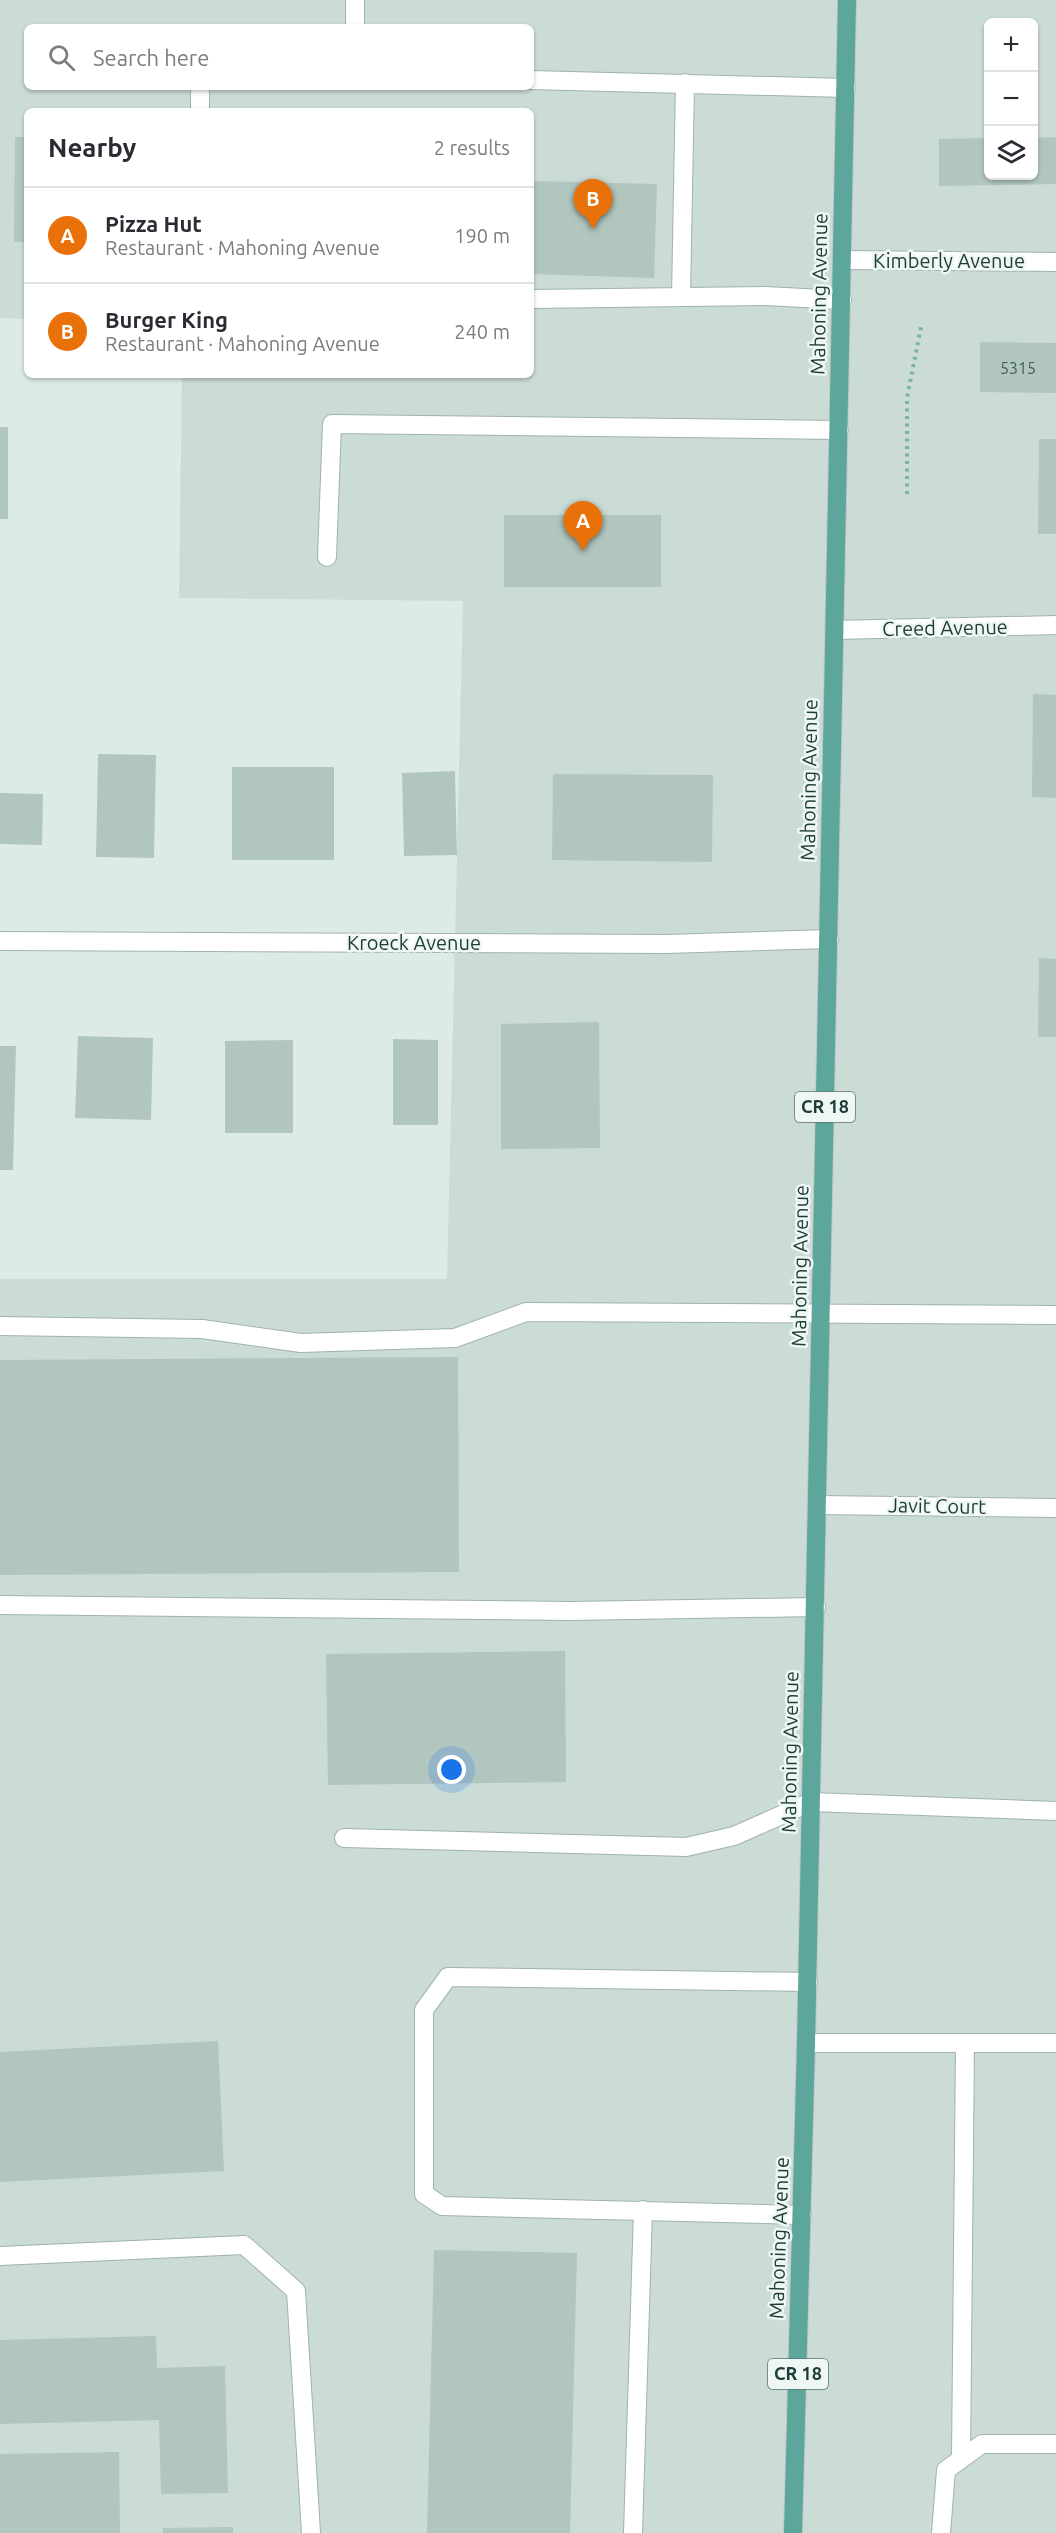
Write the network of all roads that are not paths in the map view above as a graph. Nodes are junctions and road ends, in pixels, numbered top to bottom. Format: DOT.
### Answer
graph roads {
  1 [pos="355,0"];
  2 [pos="847,0"];
  3 [pos="355,24"];
  4 [pos="534,80"];
  5 [pos="685,84"];
  6 [pos="846,88"];
  7 [pos="200,90"];
  8 [pos="200,108"];
  9 [pos="843,260"];
  10 [pos="1056,262"];
  11 [pos="681,297"];
  12 [pos="534,299"];
  13 [pos="842,300"];
  14 [pos="839,430"];
  15 [pos="327,557"];
  16 [pos="1056,625"];
  17 [pos="835,630"];
  18 [pos="829,939"];
  19 [pos="0,941"];
  20 [pos="821,1314"];
  21 [pos="1056,1315"];
  22 [pos="0,1326"];
  23 [pos="817,1505"];
  24 [pos="1056,1508"];
  25 [pos="0,1605"];
  26 [pos="816,1607"];
  27 [pos="811,1802"];
  28 [pos="1056,1811"];
  29 [pos="344,1838"];
  30 [pos="808,1982"];
  31 [pos="806,2043"];
  32 [pos="965,2043"];
  33 [pos="1056,2043"];
  34 [pos="642,2210"];
  35 [pos="802,2215"];
  36 [pos="0,2256"];
  37 [pos="1056,2444"];
  38 [pos="961,2459"];
  39 [pos="311,2533"];
  40 [pos="633,2533"];
  41 [pos="793,2533"];
  42 [pos="941,2533"];
  1 -- 3 [label="street"];
  2 -- 6 [label="main road, Mahoning Avenue / CR 18"];
  4 -- 5 [label="street"];
  5 -- 6 [label="street"];
  5 -- 11 [label="street"];
  6 -- 9 [label="main road, Mahoning Avenue / CR 18"];
  7 -- 8 [label="street"];
  9 -- 10 [label="street, Kimberly Avenue"];
  9 -- 13 [label="main road, Mahoning Avenue / CR 18"];
  11 -- 12 [label="street"];
  11 -- 13 [label="street"];
  13 -- 14 [label="main road, Mahoning Avenue / CR 18"];
  14 -- 15 [label="street"];
  14 -- 17 [label="main road, Mahoning Avenue / CR 18"];
  16 -- 17 [label="street, Creed Avenue"];
  17 -- 18 [label="main road, Mahoning Avenue / CR 18"];
  18 -- 19 [label="street, Kroeck Avenue"];
  18 -- 20 [label="main road, Mahoning Avenue / CR 18"];
  20 -- 21 [label="street"];
  20 -- 22 [label="street"];
  20 -- 23 [label="main road, Mahoning Avenue / CR 18"];
  23 -- 24 [label="street, Javit Court"];
  23 -- 26 [label="main road, Mahoning Avenue / CR 18"];
  25 -- 26 [label="street"];
  26 -- 27 [label="main road, Mahoning Avenue / CR 18"];
  27 -- 28 [label="street"];
  27 -- 29 [label="street"];
  27 -- 30 [label="main road, Mahoning Avenue / CR 18"];
  30 -- 31 [label="main road, Mahoning Avenue / CR 18"];
  30 -- 34 [label="street"];
  31 -- 32 [label="street"];
  31 -- 35 [label="main road, Mahoning Avenue / CR 18"];
  32 -- 33 [label="street"];
  32 -- 38 [label="street"];
  34 -- 35 [label="street"];
  34 -- 40 [label="street"];
  35 -- 41 [label="main road, Mahoning Avenue / CR 18"];
  36 -- 39 [label="street"];
  37 -- 38 [label="street"];
  38 -- 42 [label="street"];
}
